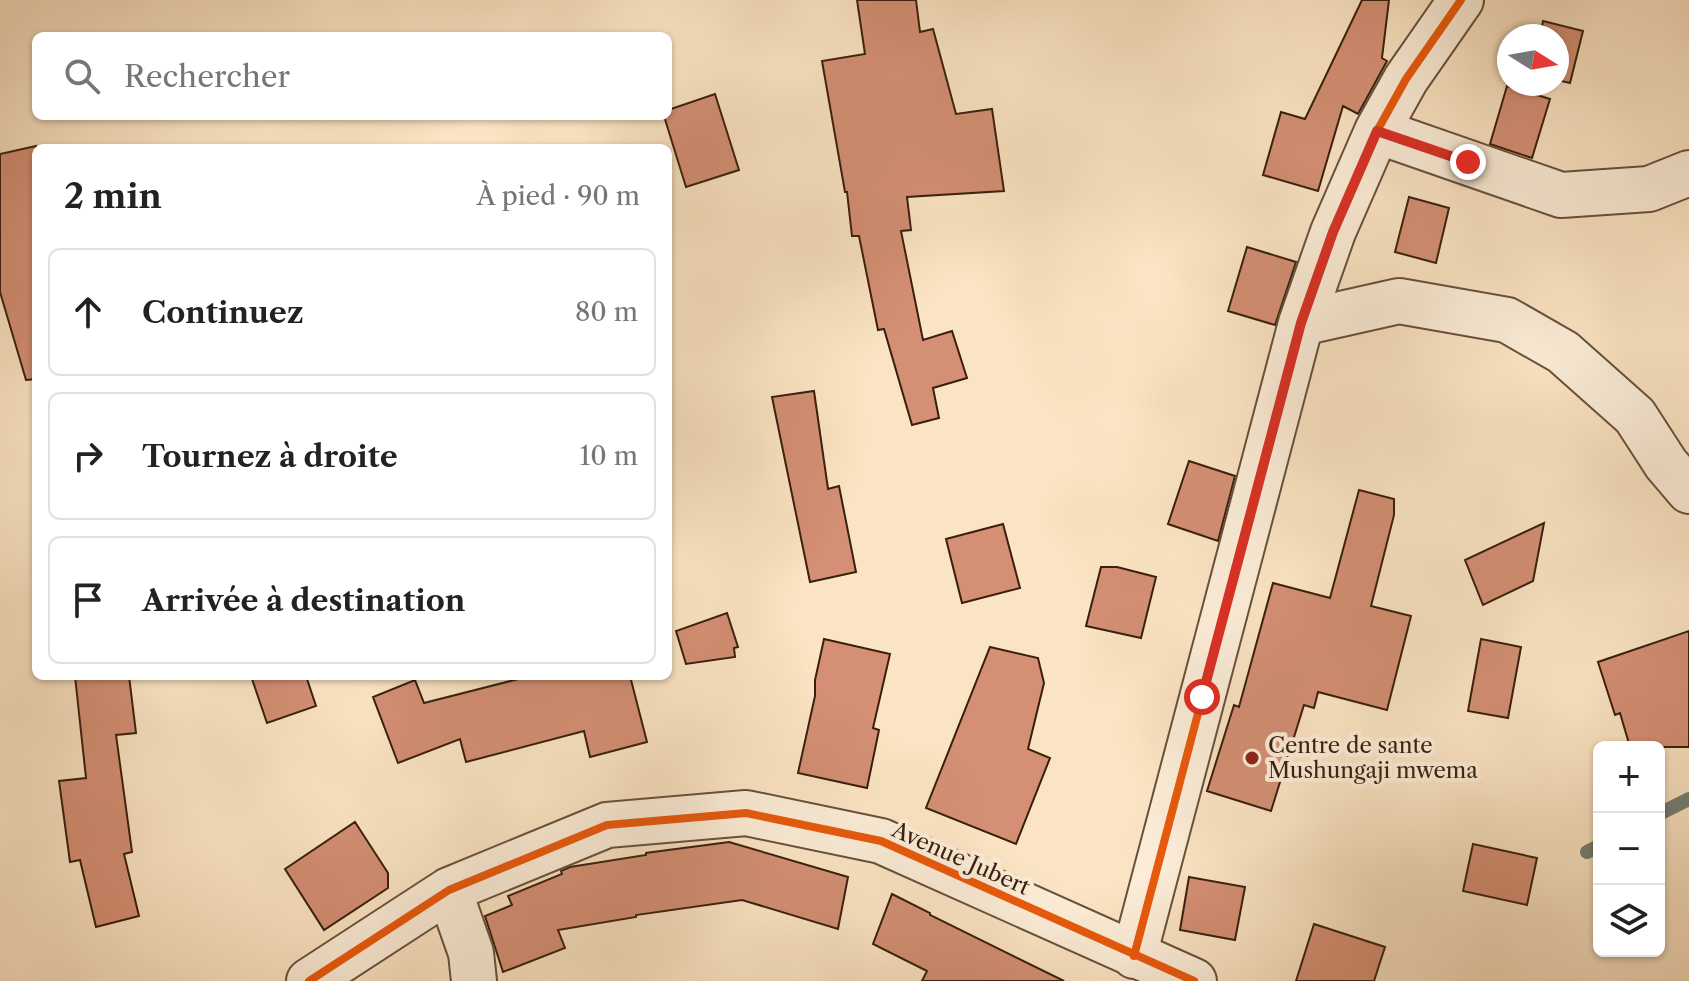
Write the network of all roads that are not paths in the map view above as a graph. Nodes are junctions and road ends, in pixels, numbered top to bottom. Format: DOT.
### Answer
graph roads {
  1 [pos="1461,0"];
  2 [pos="1377,131"];
  3 [pos="1689,173"];
  4 [pos="1301,323"];
  5 [pos="1689,491"];
  6 [pos="449,890"];
  7 [pos="1134,956"];
  8 [pos="1182,979"];
  9 [pos="309,981"];
  10 [pos="474,981"];
  1 -- 2 [label="street"];
  2 -- 3 [label="street"];
  2 -- 4 [label="street"];
  4 -- 5 [label="street"];
  4 -- 7 [label="street"];
  6 -- 7 [label="street, Avenue Jubert"];
  6 -- 9 [label="street, Avenue Jubert"];
  6 -- 10 [label="street"];
  7 -- 8 [label="street, Avenue Jubert"];
}
